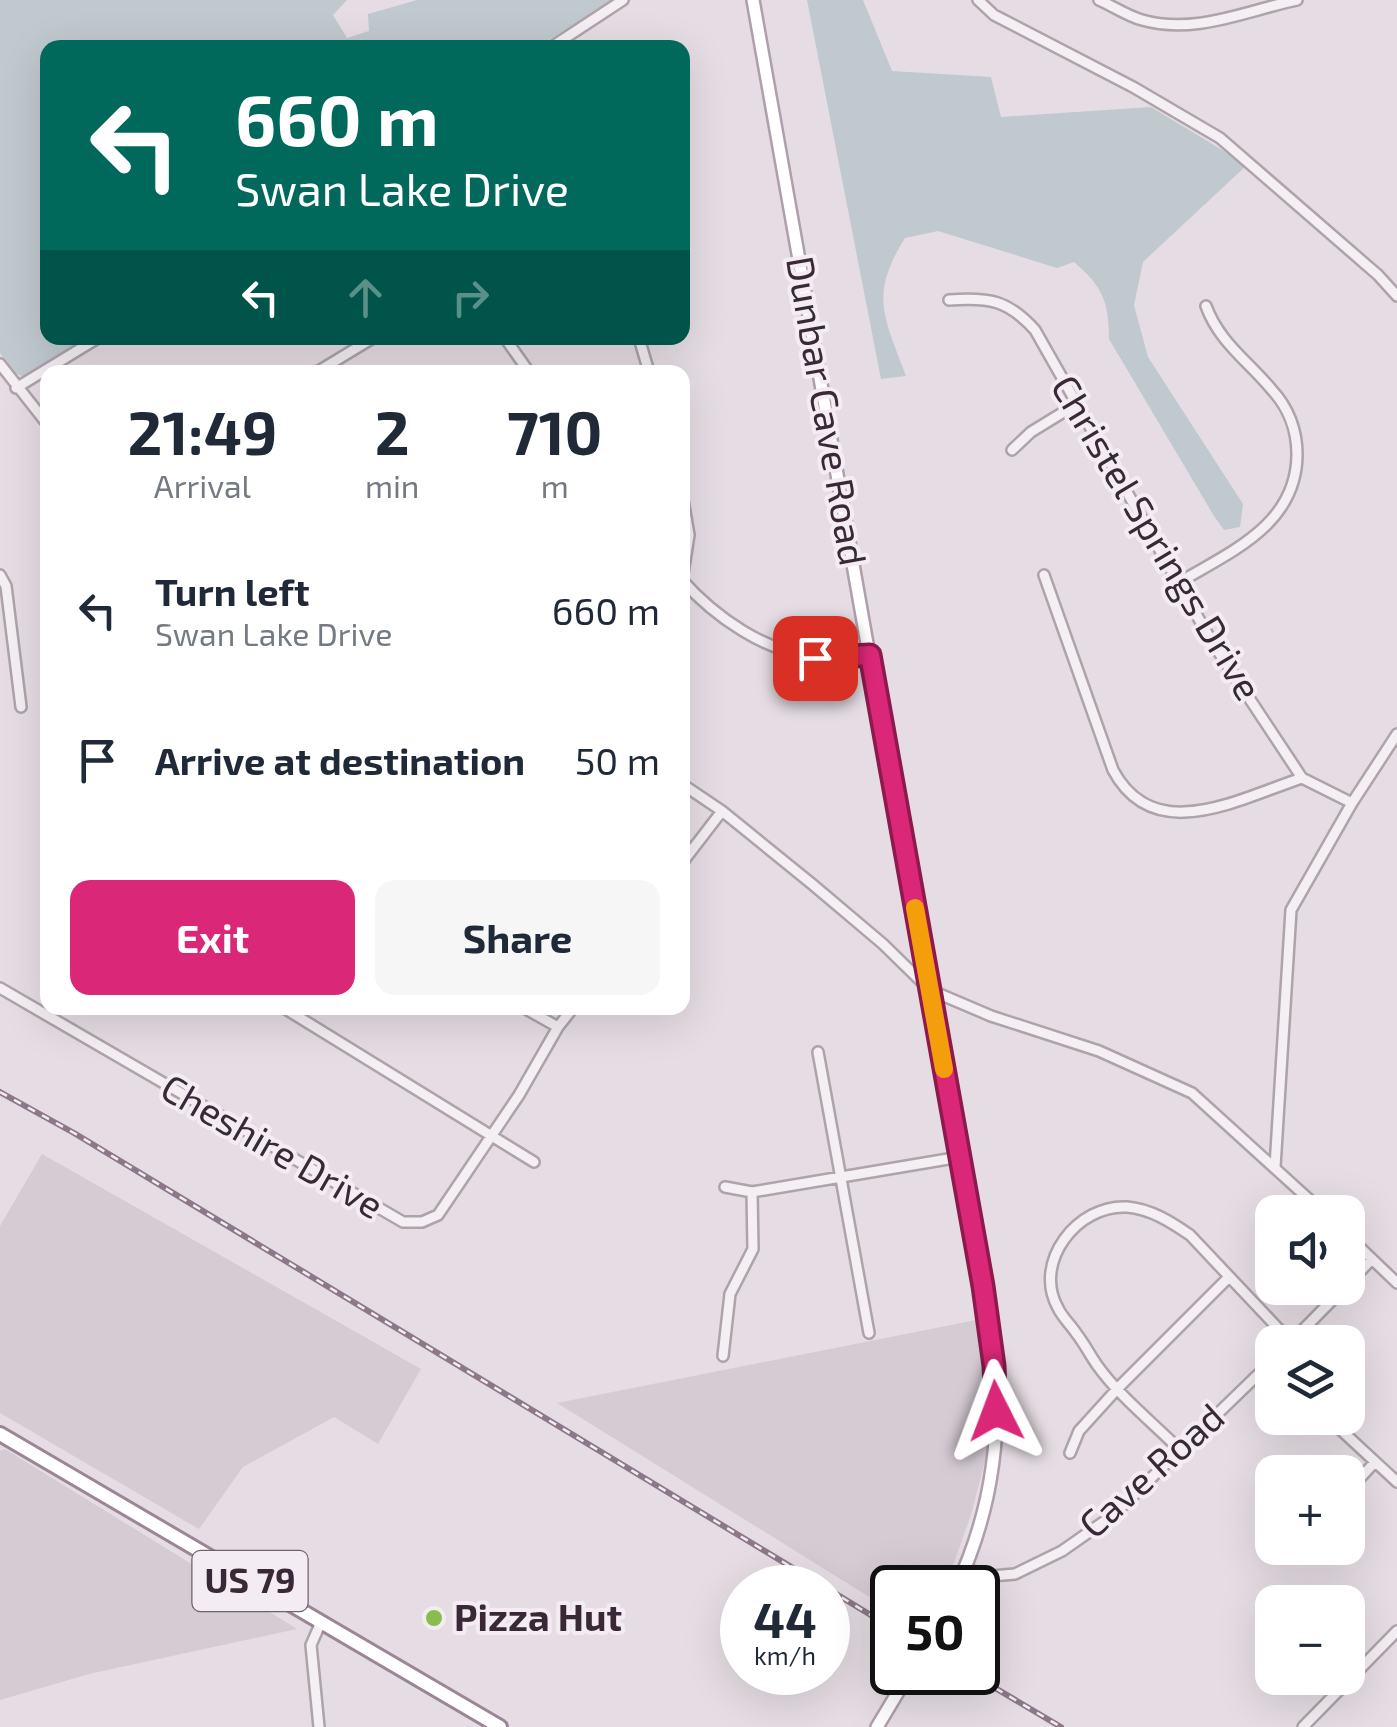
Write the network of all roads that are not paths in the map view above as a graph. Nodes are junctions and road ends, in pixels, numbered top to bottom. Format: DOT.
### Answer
graph roads {
  1 [pos="623,0"];
  2 [pos="753,0"];
  3 [pos="978,0"];
  4 [pos="1099,0"];
  5 [pos="1297,0"];
  6 [pos="562,40"];
  7 [pos="1397,296"];
  8 [pos="949,300"];
  9 [pos="1206,306"];
  10 [pos="87,345"];
  11 [pos="362,345"];
  12 [pos="0,364"];
  13 [pos="54,365"];
  14 [pos="330,365"];
  15 [pos="40,373"];
  16 [pos="16,388"];
  17 [pos="1075,405"];
  18 [pos="40,416"];
  19 [pos="1012,450"];
  20 [pos="0,575"];
  21 [pos="1044,576"];
  22 [pos="1178,583"];
  23 [pos="690,589"];
  24 [pos="870,655"];
  25 [pos="21,708"];
  26 [pos="1397,734"];
  27 [pos="1302,778"];
  28 [pos="690,789"];
  29 [pos="1352,803"];
  30 [pos="722,811"];
  31 [pos="690,853"];
  32 [pos="0,988"];
  33 [pos="930,990"];
  34 [pos="40,1011"];
  35 [pos="46,1015"];
  36 [pos="295,1015"];
  37 [pos="537,1015"];
  38 [pos="567,1015"];
  39 [pos="558,1027"];
  40 [pos="818,1052"];
  41 [pos="491,1137"];
  42 [pos="960,1156"];
  43 [pos="534,1162"];
  44 [pos="1275,1166"];
  45 [pos="841,1178"];
  46 [pos="724,1187"];
  47 [pos="752,1192"];
  48 [pos="1305,1195"];
  49 [pos="1365,1252"];
  50 [pos="1372,1259"];
  51 [pos="1365,1266"];
  52 [pos="1229,1278"];
  53 [pos="1397,1283"];
  54 [pos="1327,1305"];
  55 [pos="1275,1325"];
  56 [pos="1308,1325"];
  57 [pos="868,1333"];
  58 [pos="723,1356"];
  59 [pos="1255,1378"];
  60 [pos="1118,1388"];
  61 [pos="1346,1435"];
  62 [pos="2,1438"];
  63 [pos="1178,1448"];
  64 [pos="1070,1453"];
  65 [pos="1375,1462"];
  66 [pos="1365,1473"];
  67 [pos="1397,1482"];
  68 [pos="966,1565"];
  69 [pos="1000,1575"];
  70 [pos="321,1622"];
  71 [pos="1397,1631"];
  72 [pos="896,1695"];
  73 [pos="319,1727"];
  74 [pos="500,1727"];
  75 [pos="877,1727"];
  76 [pos="1303,1727"];
  1 -- 6 [label="street"];
  2 -- 24 [label="main road, Dunbar Cave Road"];
  3 -- 7 [label="street"];
  4 -- 5 [label="street"];
  8 -- 17 [label="street, Christel Springs Drive"];
  9 -- 22 [label="street"];
  10 -- 13 [label="street"];
  11 -- 14 [label="street"];
  12 -- 16 [label="street"];
  15 -- 16 [label="street"];
  16 -- 18 [label="street"];
  17 -- 19 [label="street"];
  17 -- 22 [label="street, Christel Springs Drive"];
  20 -- 25 [label="street"];
  21 -- 27 [label="street"];
  22 -- 27 [label="street, Christel Springs Drive"];
  23 -- 24 [label="street"];
  24 -- 33 [label="main road, Dunbar Cave Road"];
  26 -- 29 [label="street"];
  27 -- 29 [label="street, Christel Springs Drive"];
  28 -- 30 [label="street"];
  29 -- 44 [label="street"];
  30 -- 31 [label="street"];
  30 -- 33 [label="street"];
  32 -- 34 [label="street, Cheshire Drive"];
  33 -- 42 [label="main road, Dunbar Cave Road"];
  33 -- 44 [label="street"];
  35 -- 41 [label="street, Cheshire Drive"];
  36 -- 41 [label="street"];
  37 -- 39 [label="street"];
  38 -- 39 [label="street, Cheshire Drive"];
  39 -- 41 [label="street, Cheshire Drive"];
  40 -- 45 [label="street"];
  41 -- 43 [label="street"];
  42 -- 45 [label="street"];
  42 -- 68 [label="main road, Dunbar Cave Road"];
  44 -- 48 [label="street"];
  45 -- 47 [label="street"];
  45 -- 57 [label="street"];
  46 -- 47 [label="street"];
  47 -- 58 [label="street"];
  49 -- 50 [label="street"];
  50 -- 51 [label="street"];
  50 -- 53 [label="street"];
  52 -- 55 [label="street"];
  52 -- 60 [label="street"];
  52 -- 60 [label="street"];
  54 -- 56 [label="street"];
  59 -- 63 [label="street, Cave Road"];
  60 -- 63 [label="street"];
  60 -- 64 [label="street"];
  61 -- 65 [label="street"];
  62 -- 70 [label="highway, US 79"];
  63 -- 69 [label="street, Cave Road"];
  65 -- 66 [label="street"];
  65 -- 67 [label="street"];
  70 -- 73 [label="street"];
  70 -- 74 [label="highway, US 79"];
  71 -- 76 [label="street"];
  72 -- 75 [label="main road"];
}
